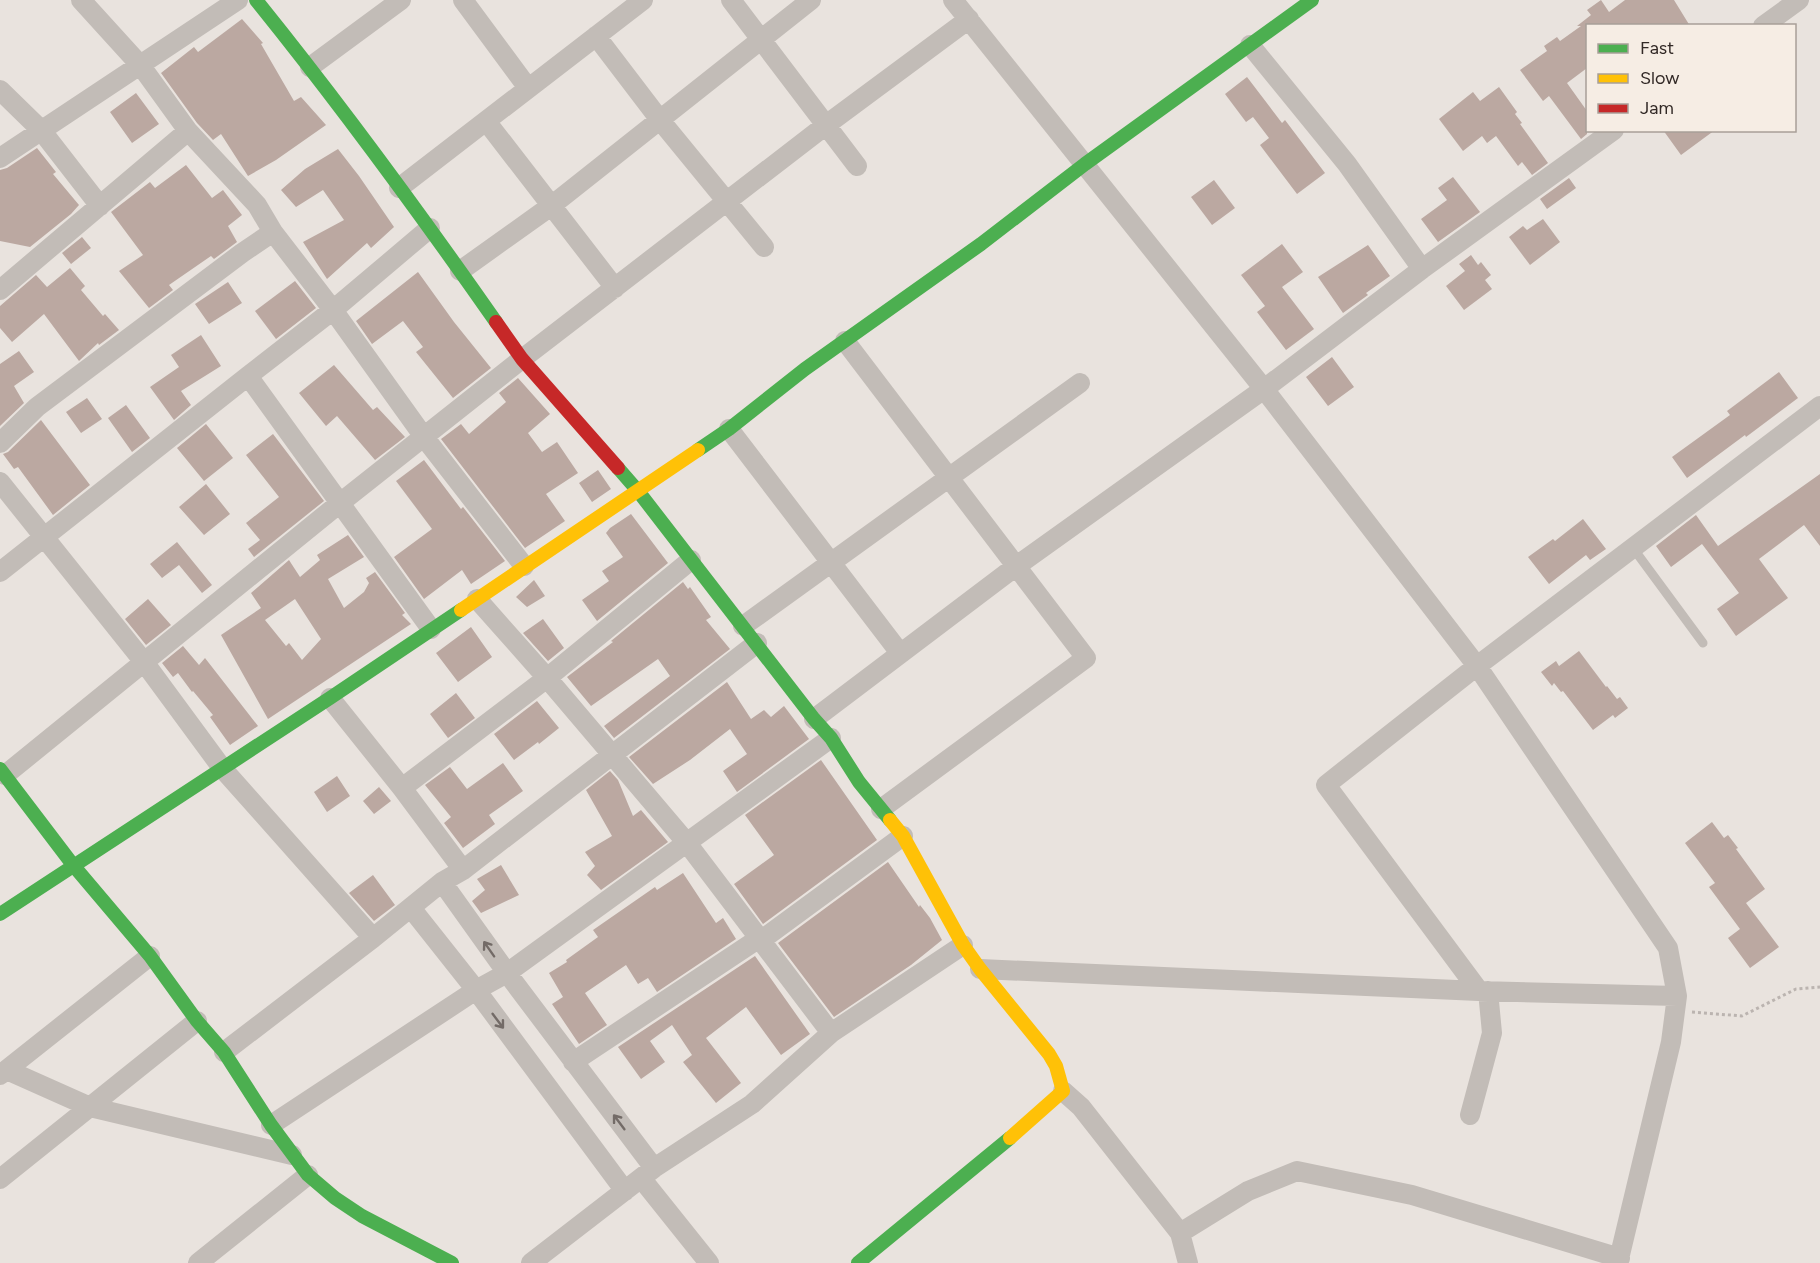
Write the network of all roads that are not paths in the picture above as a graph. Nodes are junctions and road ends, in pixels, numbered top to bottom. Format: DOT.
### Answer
graph roads {
  1 [pos="81,0"];
  2 [pos="238,0"];
  3 [pos="256,0"];
  4 [pos="401,0"];
  5 [pos="463,0"];
  6 [pos="642,0"];
  7 [pos="731,0"];
  8 [pos="811,0"];
  9 [pos="953,0"];
  10 [pos="1312,0"];
  11 [pos="1799,0"];
  12 [pos="969,19"];
  13 [pos="1766,24"];
  14 [pos="596,36"];
  15 [pos="762,40"];
  16 [pos="1250,45"];
  17 [pos="141,66"];
  18 [pos="310,67"];
  19 [pos="528,88"];
  20 [pos="0,90"];
  21 [pos="660,120"];
  22 [pos="486,121"];
  23 [pos="826,125"];
  24 [pos="41,130"];
  25 [pos="188,130"];
  26 [pos="1611,132"];
  27 [pos="0,158"];
  28 [pos="1085,164"];
  29 [pos="857,166"];
  30 [pos="399,188"];
  31 [pos="727,203"];
  32 [pos="100,206"];
  33 [pos="551,206"];
  34 [pos="430,228"];
  35 [pos="273,232"];
  36 [pos="764,248"];
  37 [pos="1422,269"];
  38 [pos="460,271"];
  39 [pos="615,288"];
  40 [pos="0,290"];
  41 [pos="333,310"];
  42 [pos="844,342"];
  43 [pos="522,359"];
  44 [pos="248,376"];
  45 [pos="1080,382"];
  46 [pos="1264,389"];
  47 [pos="1820,406"];
  48 [pos="729,429"];
  49 [pos="424,437"];
  50 [pos="0,443"];
  51 [pos="947,477"];
  52 [pos="0,482"];
  53 [pos="638,491"];
  54 [pos="340,503"];
  55 [pos="44,538"];
  56 [pos="1633,548"];
  57 [pos="691,560"];
  58 [pos="831,563"];
  59 [pos="524,566"];
  60 [pos="1015,567"];
  61 [pos="0,572"];
  62 [pos="477,599"];
  63 [pos="743,626"];
  64 [pos="430,629"];
  65 [pos="757,643"];
  66 [pos="1702,643"];
  67 [pos="900,653"];
  68 [pos="144,662"];
  69 [pos="1477,666"];
  70 [pos="547,678"];
  71 [pos="330,698"];
  72 [pos="814,719"];
  73 [pos="831,738"];
  74 [pos="613,755"];
  75 [pos="222,768"];
  76 [pos="3,772"];
  77 [pos="402,788"];
  78 [pos="881,809"];
  79 [pos="903,836"];
  80 [pos="687,843"];
  81 [pos="73,865"];
  82 [pos="464,870"];
  83 [pos="441,882"];
  84 [pos="411,908"];
  85 [pos="0,914"];
  86 [pos="373,938"];
  87 [pos="759,940"];
  88 [pos="963,945"];
  89 [pos="150,956"];
  90 [pos="980,969"];
  91 [pos="507,973"];
  92 [pos="476,990"];
  93 [pos="1484,991"];
  94 [pos="1676,1004"];
  95 [pos="196,1021"];
  96 [pos="831,1033"];
  97 [pos="224,1052"];
  98 [pos="573,1062"];
  99 [pos="3,1072"];
  100 [pos="1063,1091"];
  101 [pos="90,1107"];
  102 [pos="1470,1115"];
  103 [pos="271,1125"];
  104 [pos="292,1155"];
  105 [pos="647,1173"];
  106 [pos="308,1174"];
  107 [pos="0,1179"];
  108 [pos="625,1191"];
  109 [pos="1180,1233"];
  110 [pos="437,1260"];
  111 [pos="1619,1260"];
  112 [pos="198,1263"];
  113 [pos="531,1263"];
  114 [pos="709,1263"];
  115 [pos="858,1263"];
  116 [pos="1188,1263"];
  1 -- 17 [label="street"];
  2 -- 17 [label="street"];
  3 -- 18 [label="street"];
  4 -- 18 [label="street"];
  5 -- 19 [label="street"];
  6 -- 14 [label="street"];
  7 -- 15 [label="street"];
  8 -- 15 [label="street"];
  9 -- 12 [label="street"];
  10 -- 16 [label="street"];
  11 -- 13 [label="street"];
  12 -- 23 [label="street"];
  12 -- 28 [label="street"];
  14 -- 19 [label="street"];
  14 -- 21 [label="street"];
  15 -- 21 [label="street"];
  15 -- 23 [label="street"];
  16 -- 28 [label="street"];
  16 -- 37 [label="street"];
  17 -- 24 [label="street"];
  17 -- 25 [label="street"];
  18 -- 30 [label="street"];
  19 -- 22 [label="street"];
  20 -- 24 [label="street"];
  21 -- 31 [label="street"];
  21 -- 33 [label="street"];
  22 -- 30 [label="street"];
  22 -- 33 [label="street"];
  23 -- 29 [label="street"];
  23 -- 31 [label="street"];
  24 -- 27 [label="street"];
  24 -- 32 [label="street"];
  25 -- 32 [label="street"];
  25 -- 35 [label="street"];
  26 -- 37 [label="street"];
  28 -- 42 [label="street"];
  28 -- 46 [label="street"];
  30 -- 34 [label="street"];
  31 -- 36 [label="street"];
  31 -- 39 [label="street"];
  32 -- 40 [label="street"];
  33 -- 38 [label="street"];
  33 -- 39 [label="street"];
  34 -- 38 [label="street"];
  34 -- 41 [label="street"];
  35 -- 41 [label="street"];
  35 -- 50 [label="street"];
  37 -- 46 [label="street"];
  38 -- 43 [label="street"];
  39 -- 43 [label="street"];
  41 -- 44 [label="street"];
  41 -- 49 [label="street"];
  42 -- 48 [label="street"];
  42 -- 51 [label="street"];
  43 -- 49 [label="street"];
  43 -- 53 [label="street"];
  44 -- 54 [label="street"];
  44 -- 55 [label="street"];
  45 -- 51 [label="street"];
  46 -- 60 [label="street"];
  46 -- 69 [label="street"];
  47 -- 56 [label="street"];
  48 -- 53 [label="street"];
  48 -- 58 [label="street"];
  49 -- 54 [label="street"];
  49 -- 59 [label="street"];
  51 -- 58 [label="street"];
  51 -- 60 [label="street"];
  52 -- 55 [label="street"];
  53 -- 57 [label="street"];
  53 -- 59 [label="street"];
  54 -- 64 [label="street"];
  54 -- 68 [label="street"];
  55 -- 61 [label="street"];
  55 -- 68 [label="street"];
  56 -- 66 [label="lane"];
  56 -- 69 [label="street"];
  57 -- 63 [label="street"];
  57 -- 70 [label="street"];
  58 -- 63 [label="street"];
  58 -- 67 [label="street"];
  59 -- 62 [label="street"];
  60 -- 67 [label="street"];
  60 -- 78 [label="street"];
  62 -- 64 [label="street"];
  62 -- 70 [label="street"];
  63 -- 65 [label="street"];
  64 -- 71 [label="street"];
  65 -- 72 [label="street"];
  65 -- 74 [label="street"];
  67 -- 72 [label="street"];
  68 -- 75 [label="street"];
  68 -- 76 [label="street"];
  69 -- 93 [label="street"];
  69 -- 94 [label="street"];
  70 -- 74 [label="street"];
  70 -- 77 [label="street"];
  71 -- 75 [label="street"];
  71 -- 77 [label="street"];
  72 -- 73 [label="street"];
  73 -- 78 [label="street"];
  73 -- 80 [label="street"];
  74 -- 80 [label="street"];
  74 -- 82 [label="street"];
  75 -- 81 [label="street"];
  75 -- 86 [label="street"];
  76 -- 81 [label="street"];
  77 -- 82 [label="street"];
  78 -- 79 [label="street"];
  79 -- 87 [label="street"];
  79 -- 88 [label="street"];
  80 -- 87 [label="street"];
  80 -- 91 [label="street"];
  81 -- 85 [label="street"];
  81 -- 89 [label="street"];
  82 -- 83 [label="street"];
  83 -- 84 [label="street"];
  91 -- 83 [label="street, one-way"];
  84 -- 86 [label="street"];
  84 -- 92 [label="street"];
  86 -- 97 [label="street"];
  87 -- 96 [label="street"];
  87 -- 98 [label="street"];
  88 -- 90 [label="street"];
  88 -- 96 [label="street"];
  89 -- 95 [label="street"];
  89 -- 99 [label="street"];
  90 -- 93 [label="street"];
  90 -- 100 [label="street"];
  91 -- 92 [label="street"];
  91 -- 98 [label="street"];
  92 -- 103 [label="street"];
  92 -- 108 [label="street, one-way"];
  93 -- 94 [label="street"];
  93 -- 102 [label="street"];
  94 -- 111 [label="street"];
  95 -- 97 [label="street"];
  95 -- 101 [label="street"];
  96 -- 105 [label="street"];
  97 -- 103 [label="street"];
  105 -- 98 [label="street, one-way"];
  99 -- 101 [label="street"];
  100 -- 109 [label="street"];
  100 -- 115 [label="street"];
  101 -- 104 [label="street"];
  101 -- 107 [label="street"];
  103 -- 104 [label="street"];
  104 -- 106 [label="street"];
  105 -- 108 [label="street"];
  105 -- 114 [label="street"];
  106 -- 110 [label="street"];
  106 -- 112 [label="street"];
  108 -- 113 [label="street"];
  109 -- 111 [label="street"];
  109 -- 116 [label="street"];
}
